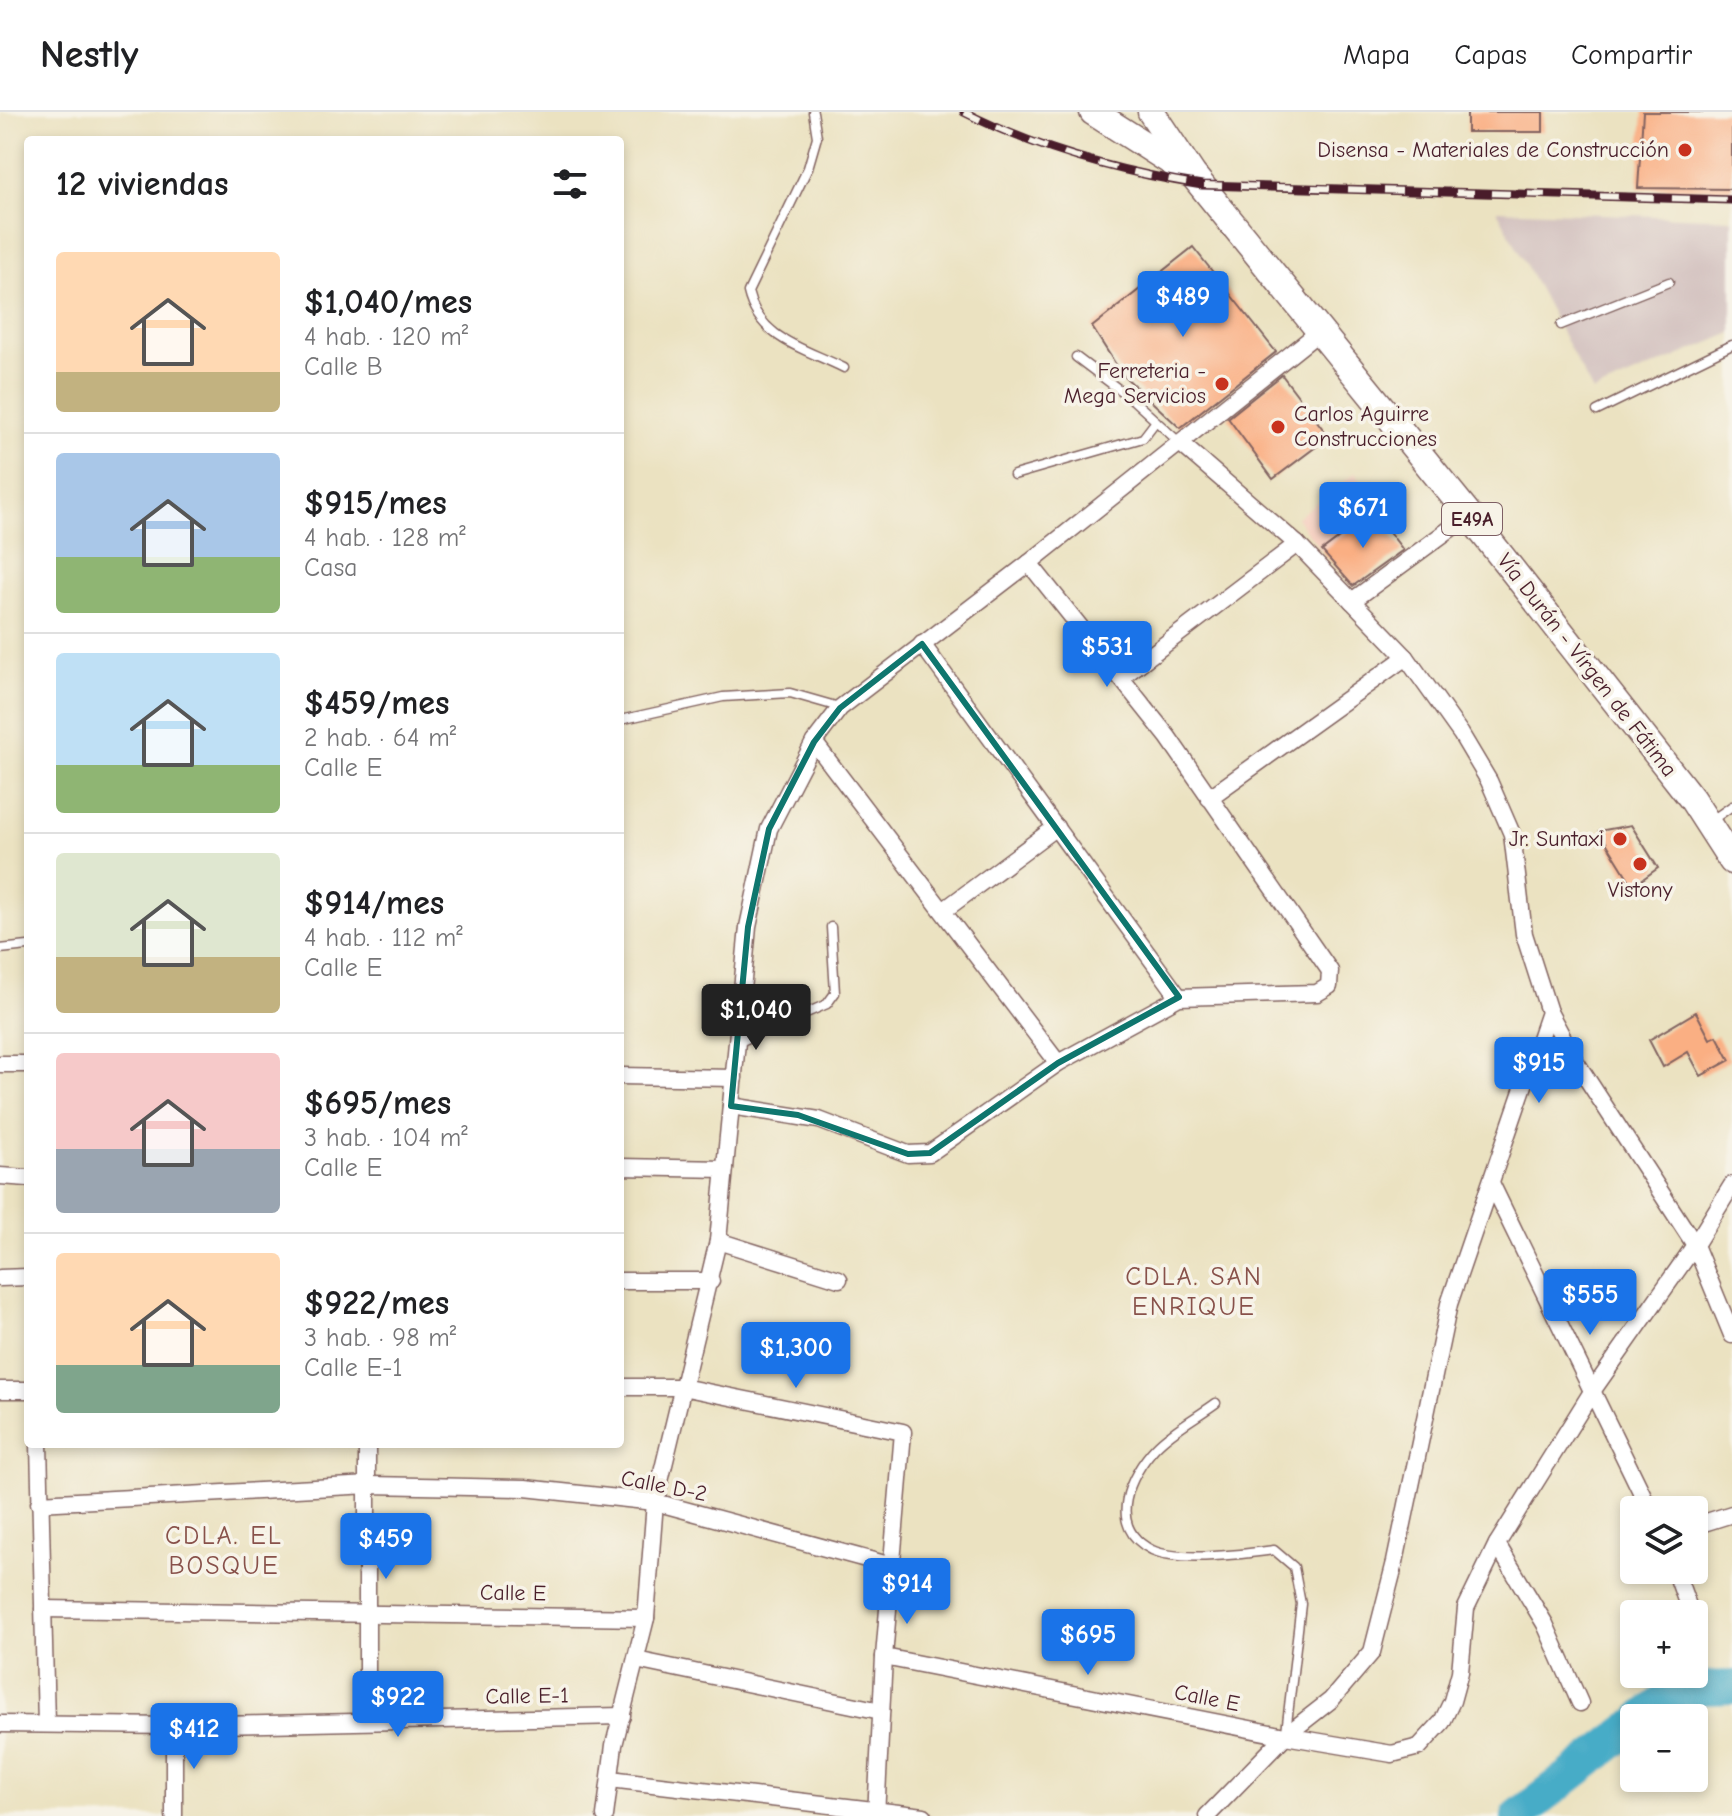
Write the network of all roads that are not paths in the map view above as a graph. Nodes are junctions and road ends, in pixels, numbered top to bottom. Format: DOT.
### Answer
graph roads {
  1 [pos="813,112"];
  2 [pos="1093,112"];
  3 [pos="1151,112"];
  4 [pos="1193,175"];
  5 [pos="1669,282"];
  6 [pos="1561,325"];
  7 [pos="1320,331"];
  8 [pos="1732,345"];
  9 [pos="1076,357"];
  10 [pos="844,368"];
  11 [pos="1597,411"];
  12 [pos="1156,421"];
  13 [pos="1180,443"];
  14 [pos="1014,475"];
  15 [pos="1469,515"];
  16 [pos="1297,544"];
  17 [pos="1029,563"];
  18 [pos="1352,601"];
  19 [pos="922,644"];
  20 [pos="1406,657"];
  21 [pos="1122,677"];
  22 [pos="840,708"];
  23 [pos="624,719"];
  24 [pos="814,742"];
  25 [pos="1209,798"];
  26 [pos="1732,806"];
  27 [pos="1708,823"];
  28 [pos="1056,827"];
  29 [pos="1732,861"];
  30 [pos="943,911"];
  31 [pos="831,927"];
  32 [pos="24,946"];
  33 [pos="0,949"];
  34 [pos="1179,997"];
  35 [pos="1549,1012"];
  36 [pos="737,1043"];
  37 [pos="1058,1063"];
  38 [pos="0,1064"];
  39 [pos="24,1064"];
  40 [pos="624,1076"];
  41 [pos="734,1078"];
  42 [pos="731,1106"];
  43 [pos="624,1167"];
  44 [pos="725,1169"];
  45 [pos="0,1176"];
  46 [pos="24,1178"];
  47 [pos="1491,1183"];
  48 [pos="1732,1185"];
  49 [pos="718,1241"];
  50 [pos="1695,1245"];
  51 [pos="24,1277"];
  52 [pos="0,1278"];
  53 [pos="839,1279"];
  54 [pos="624,1281"];
  55 [pos="711,1281"];
  56 [pos="1732,1335"];
  57 [pos="624,1387"];
  58 [pos="682,1387"];
  59 [pos="0,1390"];
  60 [pos="24,1390"];
  61 [pos="1593,1390"];
  62 [pos="1216,1403"];
  63 [pos="39,1448"];
  64 [pos="367,1448"];
  65 [pos="370,1485"];
  66 [pos="1643,1496"];
  67 [pos="655,1502"];
  68 [pos="39,1503"];
  69 [pos="1732,1514"];
  70 [pos="1708,1522"];
  71 [pos="1497,1544"];
  72 [pos="892,1566"];
  73 [pos="43,1609"];
  74 [pos="365,1612"];
  75 [pos="646,1618"];
  76 [pos="884,1657"];
  77 [pos="636,1660"];
  78 [pos="1580,1703"];
  79 [pos="881,1711"];
  80 [pos="622,1716"];
  81 [pos="367,1720"];
  82 [pos="0,1724"];
  83 [pos="46,1724"];
  84 [pos="174,1726"];
  85 [pos="1285,1736"];
  86 [pos="610,1779"];
  87 [pos="877,1813"];
  88 [pos="174,1816"];
  89 [pos="605,1816"];
  90 [pos="924,1816"];
  91 [pos="1207,1816"];
  1 -- 10 [label="lane"];
  2 -- 4 [label="main road, Vía Durán - Vírgen de Fátima / E49A"];
  3 -- 4 [label="main road, Vía Durán - Vírgen de Fátima / E49A"];
  4 -- 7 [label="main road, Vía Durán - Vírgen de Fátima / E49A"];
  5 -- 6 [label="lane"];
  7 -- 13 [label="street"];
  7 -- 15 [label="main road, Vía Durán - Vírgen de Fátima / E49A"];
  8 -- 11 [label="lane"];
  9 -- 12 [label="lane"];
  12 -- 13 [label="lane"];
  12 -- 14 [label="lane"];
  13 -- 16 [label="street"];
  13 -- 17 [label="street"];
  15 -- 18 [label="street"];
  15 -- 27 [label="main road, Vía Durán - Vírgen de Fátima / E49A"];
  16 -- 18 [label="street"];
  16 -- 21 [label="street"];
  17 -- 19 [label="street"];
  17 -- 21 [label="street"];
  18 -- 20 [label="street"];
  19 -- 22 [label="street"];
  19 -- 28 [label="street"];
  20 -- 25 [label="street"];
  20 -- 35 [label="street"];
  21 -- 25 [label="street"];
  22 -- 23 [label="lane"];
  22 -- 24 [label="street"];
  24 -- 30 [label="street"];
  24 -- 36 [label="street"];
  25 -- 34 [label="street"];
  26 -- 27 [label="lane"];
  27 -- 29 [label="main road, Vía Durán - Vírgen de Fátima / E49A"];
  28 -- 30 [label="street"];
  28 -- 34 [label="street"];
  30 -- 37 [label="street"];
  31 -- 36 [label="lane"];
  32 -- 33 [label="lane"];
  34 -- 37 [label="street"];
  35 -- 47 [label="street"];
  35 -- 50 [label="street"];
  36 -- 41 [label="street"];
  37 -- 42 [label="street"];
  38 -- 39 [label="street"];
  40 -- 41 [label="street"];
  41 -- 42 [label="street"];
  42 -- 44 [label="street"];
  43 -- 44 [label="street"];
  44 -- 49 [label="street"];
  45 -- 46 [label="street"];
  47 -- 61 [label="street"];
  47 -- 85 [label="street"];
  48 -- 50 [label="street, Calle E"];
  49 -- 53 [label="street"];
  49 -- 55 [label="street"];
  50 -- 56 [label="street"];
  50 -- 61 [label="street, Calle E"];
  51 -- 52 [label="street"];
  54 -- 55 [label="street"];
  55 -- 58 [label="street"];
  57 -- 58 [label="street"];
  58 -- 67 [label="street"];
  58 -- 72 [label="street"];
  59 -- 60 [label="street"];
  61 -- 66 [label="street"];
  61 -- 71 [label="street, Calle E"];
  62 -- 85 [label="lane"];
  63 -- 68 [label="street"];
  64 -- 65 [label="street"];
  65 -- 67 [label="street, Calle D-2"];
  65 -- 68 [label="street, Calle D-2"];
  65 -- 74 [label="street"];
  67 -- 72 [label="street, Calle D-2"];
  67 -- 75 [label="street"];
  68 -- 73 [label="street"];
  69 -- 70 [label="street"];
  71 -- 78 [label="street"];
  71 -- 85 [label="street, Calle E"];
  72 -- 76 [label="street"];
  73 -- 74 [label="street, Calle E"];
  73 -- 83 [label="street"];
  74 -- 75 [label="street, Calle E"];
  74 -- 81 [label="street"];
  75 -- 77 [label="street"];
  76 -- 79 [label="street"];
  76 -- 85 [label="street, Calle E"];
  77 -- 79 [label="street"];
  77 -- 80 [label="street"];
  79 -- 87 [label="street"];
  80 -- 81 [label="street, Calle E-1"];
  80 -- 86 [label="street"];
  81 -- 84 [label="street, Calle E-1"];
  82 -- 83 [label="street, Calle E-1"];
  83 -- 84 [label="street, Calle E-1"];
  84 -- 88 [label="street"];
  85 -- 91 [label="street"];
  86 -- 87 [label="street"];
  86 -- 89 [label="street"];
  87 -- 90 [label="street"];
}
